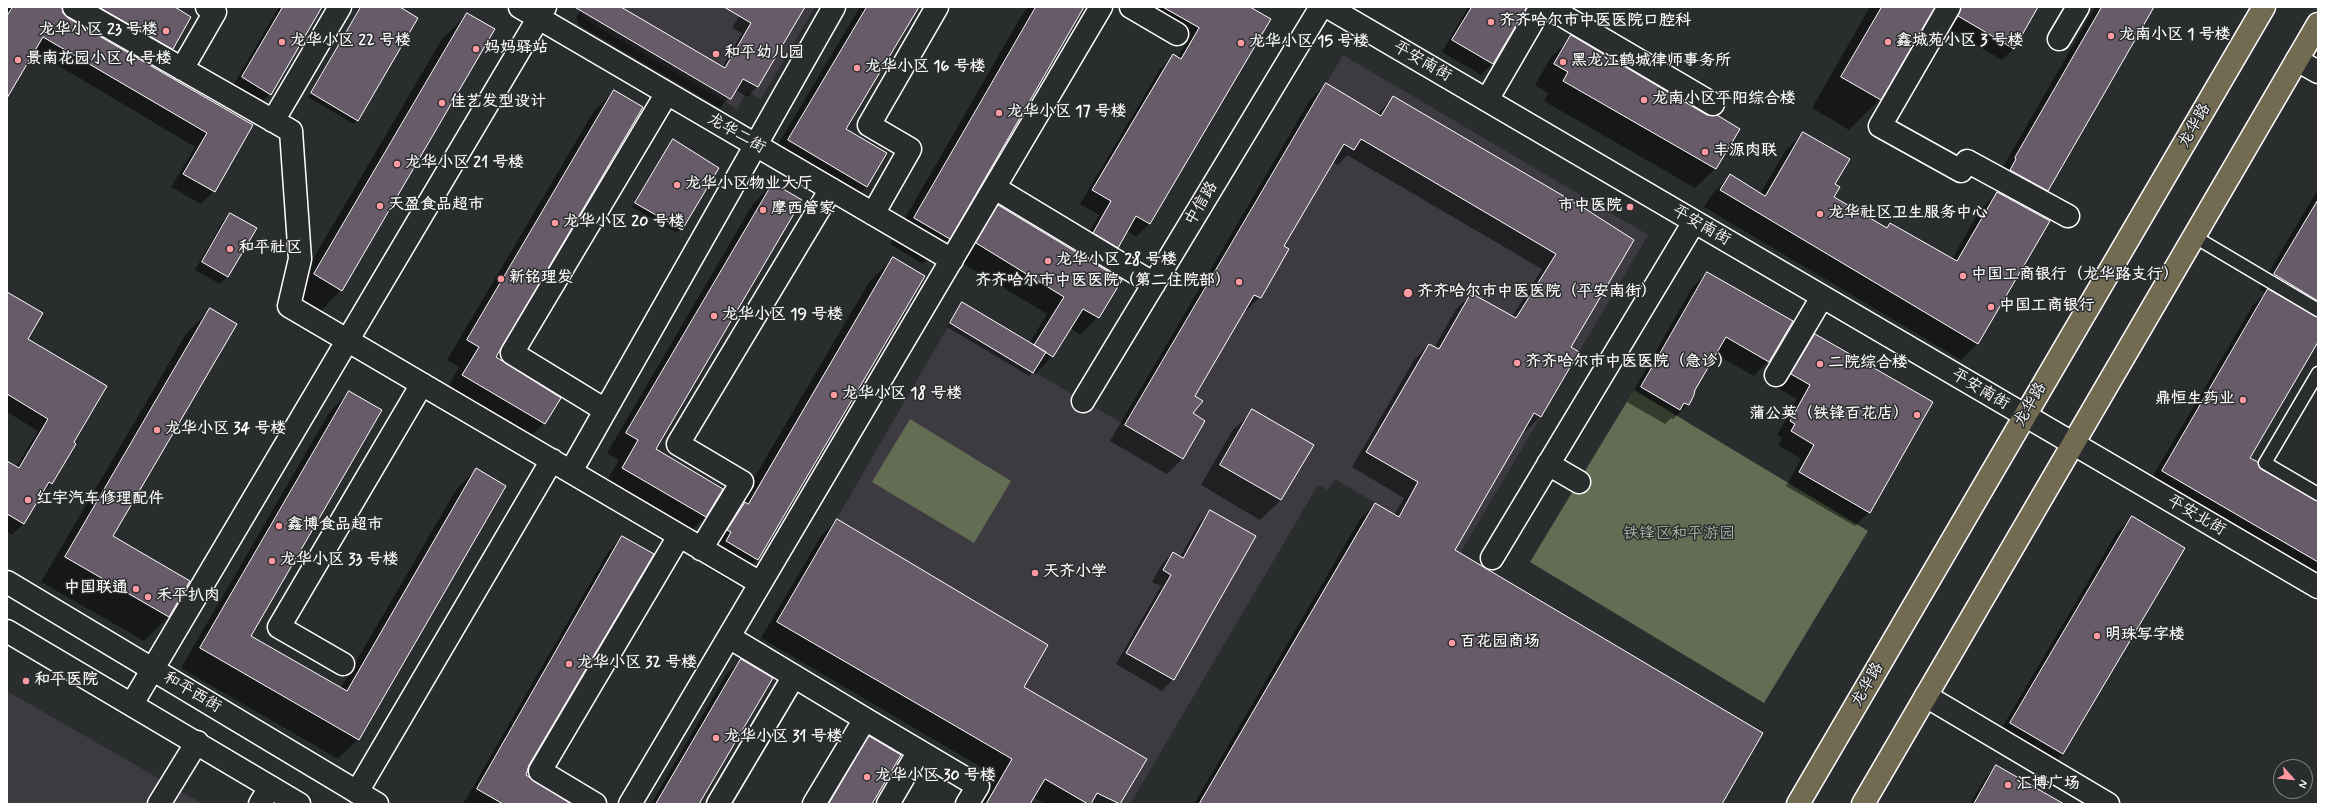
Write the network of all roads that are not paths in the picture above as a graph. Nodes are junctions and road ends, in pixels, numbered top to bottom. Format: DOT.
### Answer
graph roads {
  1 [pos="74,7"];
  2 [pos="207,7"];
  3 [pos="340,7"];
  4 [pos="520,7"];
  5 [pos="834,7"];
  6 [pos="937,7"];
  7 [pos="1101,7"];
  8 [pos="1131,7"];
  9 [pos="1320,7"];
  10 [pos="1328,7"];
  11 [pos="1541,7"];
  12 [pos="1548,7"];
  13 [pos="1949,7"];
  14 [pos="2078,7"];
  15 [pos="2264,7"];
  16 [pos="542,12"];
  17 [pos="2318,24"];
  18 [pos="1177,34"];
  19 [pos="2059,39"];
  20 [pos="2298,60"];
  21 [pos="182,69"];
  22 [pos="2318,72"];
  23 [pos="667,93"];
  24 [pos="1487,100"];
  25 [pos="1713,104"];
  26 [pos="273,121"];
  27 [pos="755,145"];
  28 [pos="995,188"];
  29 [pos="831,190"];
  30 [pos="873,214"];
  31 [pos="2068,216"];
  32 [pos="1694,222"];
  33 [pos="2195,237"];
  34 [pos="952,260"];
  35 [pos="1154,284"];
  36 [pos="1822,297"];
  37 [pos="2318,310"];
  38 [pos="348,340"];
  39 [pos="2318,373"];
  40 [pos="1776,375"];
  41 [pos="422,384"];
  42 [pos="1083,401"];
  43 [pos="605,410"];
  44 [pos="2025,416"];
  45 [pos="2074,445"];
  46 [pos="552,460"];
  47 [pos="1548,464"];
  48 [pos="571,471"];
  49 [pos="1578,482"];
  50 [pos="2318,494"];
  51 [pos="679,536"];
  52 [pos="701,549"];
  53 [pos="1492,558"];
  54 [pos="7,582"];
  55 [pos="760,584"];
  56 [pos="2318,587"];
  57 [pos="7,631"];
  58 [pos="729,637"];
  59 [pos="343,664"];
  60 [pos="152,670"];
  61 [pos="794,676"];
  62 [pos="1926,696"];
  63 [pos="132,704"];
  64 [pos="865,719"];
  65 [pos="197,742"];
  66 [pos="920,752"];
  67 [pos="357,792"];
  68 [pos="265,795"];
  69 [pos="159,804"];
  70 [pos="299,804"];
  71 [pos="377,804"];
  72 [pos="595,804"];
  73 [pos="630,804"];
  74 [pos="718,804"];
  75 [pos="814,804"];
  76 [pos="888,804"];
  77 [pos="967,804"];
  78 [pos="1798,804"];
  79 [pos="1863,804"];
  80 [pos="2108,804"];
  1 -- 21 [label="street"];
  2 -- 21 [label="street"];
  3 -- 26 [label="street"];
  4 -- 16 [label="street, 龙华二街"];
  5 -- 27 [label="street"];
  6 -- 30 [label="street"];
  7 -- 28 [label="street"];
  8 -- 18 [label="street"];
  9 -- 35 [label="street, 中信路"];
  10 -- 24 [label="street, 平安南街"];
  11 -- 24 [label="street"];
  12 -- 25 [label="street"];
  13 -- 31 [label="street"];
  14 -- 19 [label="street"];
  15 -- 44 [label="main road, 龙华路"];
  16 -- 23 [label="street, 龙华二街"];
  16 -- 38 [label="street"];
  17 -- 20 [label="main road"];
  20 -- 22 [label="street"];
  20 -- 33 [label="main road"];
  21 -- 26 [label="street"];
  23 -- 27 [label="street, 龙华二街"];
  23 -- 43 [label="street"];
  24 -- 32 [label="street, 平安南街"];
  26 -- 38 [label="street"];
  27 -- 29 [label="street, 龙华二街"];
  27 -- 43 [label="street"];
  28 -- 34 [label="street"];
  28 -- 35 [label="street"];
  29 -- 30 [label="street, 龙华二街"];
  29 -- 52 [label="street"];
  30 -- 34 [label="street, 龙华二街"];
  32 -- 36 [label="street, 平安南街"];
  32 -- 47 [label="street"];
  33 -- 37 [label="lane"];
  33 -- 45 [label="main road"];
  34 -- 55 [label="street"];
  35 -- 42 [label="street, 中信路"];
  36 -- 40 [label="street"];
  36 -- 44 [label="street, 平安南街"];
  38 -- 41 [label="street"];
  38 -- 60 [label="street"];
  39 -- 50 [label="lane"];
  41 -- 46 [label="street"];
  41 -- 59 [label="street"];
  43 -- 48 [label="street"];
  44 -- 45 [label="street, 平安南街"];
  44 -- 78 [label="main road, 龙华路"];
  45 -- 56 [label="street, 平安北街"];
  45 -- 62 [label="main road"];
  46 -- 48 [label="street"];
  46 -- 67 [label="street"];
  47 -- 49 [label="street"];
  47 -- 53 [label="street"];
  48 -- 51 [label="street"];
  51 -- 52 [label="street"];
  51 -- 72 [label="street"];
  52 -- 55 [label="street"];
  54 -- 60 [label="street, 和平西街"];
  55 -- 58 [label="street"];
  57 -- 63 [label="street"];
  58 -- 61 [label="street"];
  58 -- 73 [label="street"];
  60 -- 63 [label="street"];
  60 -- 67 [label="street, 和平西街"];
  61 -- 64 [label="street"];
  61 -- 74 [label="street"];
  62 -- 79 [label="main road"];
  62 -- 80 [label="street"];
  63 -- 65 [label="street"];
  64 -- 66 [label="street"];
  64 -- 75 [label="street"];
  65 -- 68 [label="street"];
  65 -- 69 [label="street"];
  66 -- 76 [label="street"];
  66 -- 77 [label="street"];
  67 -- 71 [label="street, 和平西街"];
  68 -- 70 [label="street"];
}
